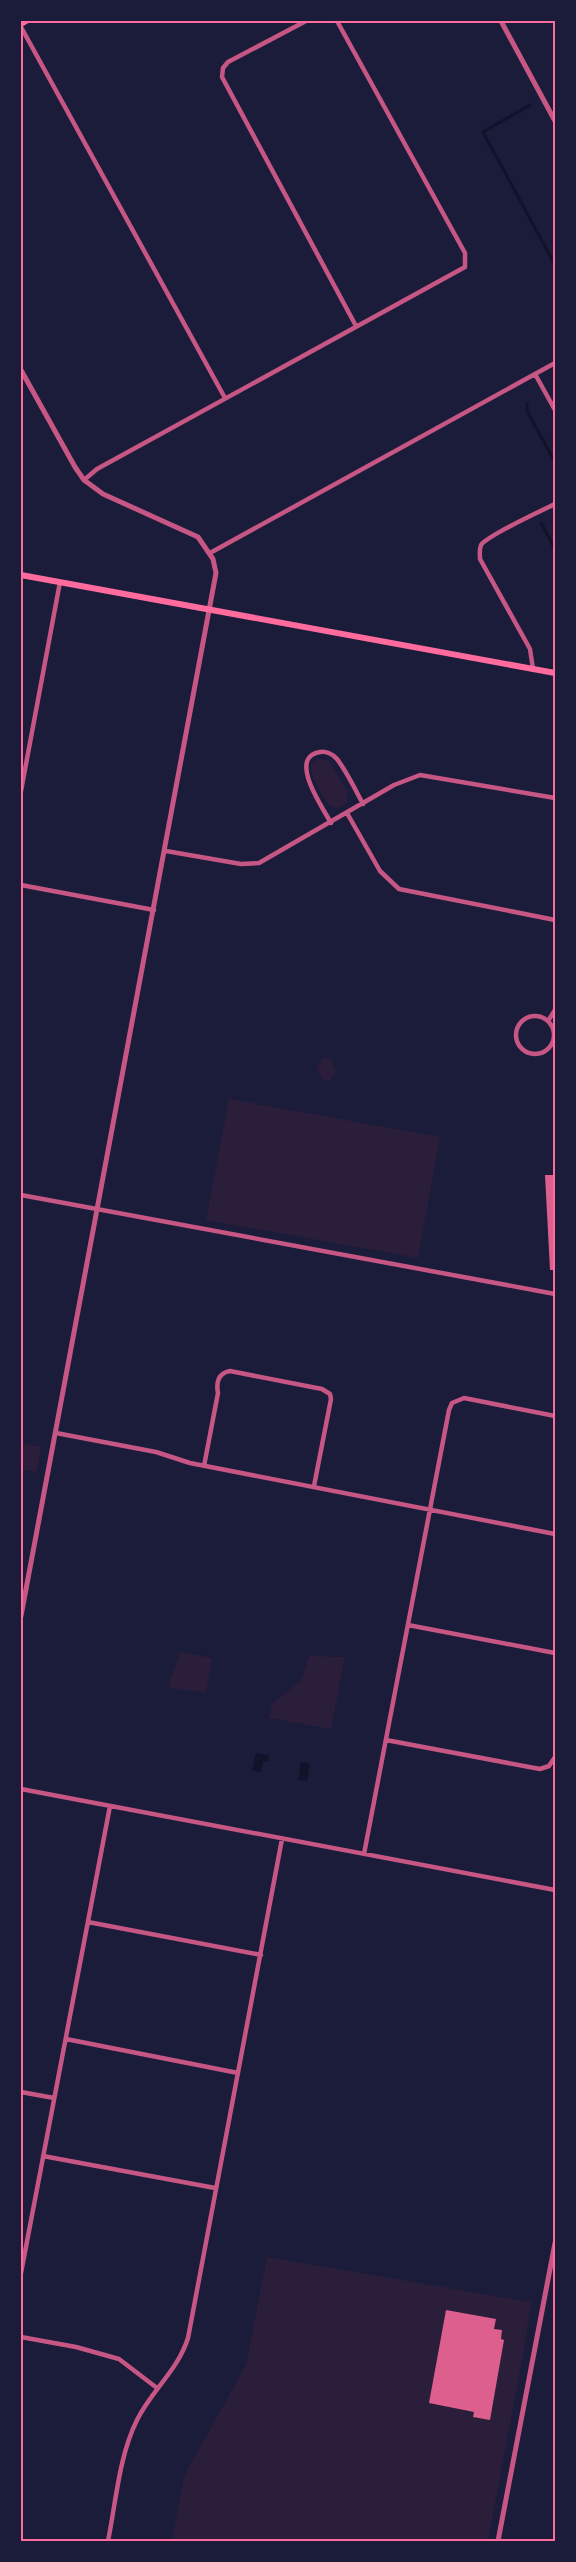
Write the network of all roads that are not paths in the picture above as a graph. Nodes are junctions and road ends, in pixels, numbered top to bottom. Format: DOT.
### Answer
graph roads {
  1 [pos="26,21"];
  2 [pos="306,21"];
  3 [pos="338,21"];
  4 [pos="501,21"];
  5 [pos="21,26"];
  6 [pos="555,121"];
  7 [pos="356,326"];
  8 [pos="555,363"];
  9 [pos="21,370"];
  10 [pos="536,374"];
  11 [pos="225,398"];
  12 [pos="555,410"];
  13 [pos="84,480"];
  14 [pos="555,504"];
  15 [pos="210,552"];
  16 [pos="21,575"];
  17 [pos="60,582"];
  18 [pos="211,610"];
  19 [pos="533,669"];
  20 [pos="555,673"];
  21 [pos="21,791"];
  22 [pos="555,798"];
  23 [pos="363,804"];
  24 [pos="347,813"];
  25 [pos="331,823"];
  26 [pos="166,851"];
  27 [pos="21,885"];
  28 [pos="155,910"];
  29 [pos="555,920"];
  30 [pos="555,1010"];
  31 [pos="548,1021"];
  32 [pos="553,1047"];
  33 [pos="21,1195"];
  34 [pos="98,1209"];
  35 [pos="555,1294"];
  36 [pos="555,1416"];
  37 [pos="56,1433"];
  38 [pos="204,1466"];
  39 [pos="314,1486"];
  40 [pos="430,1510"];
  41 [pos="555,1534"];
  42 [pos="21,1616"];
  43 [pos="408,1624"];
  44 [pos="555,1653"];
  45 [pos="386,1740"];
  46 [pos="555,1756"];
  47 [pos="21,1789"];
  48 [pos="110,1806"];
  49 [pos="282,1839"];
  50 [pos="364,1854"];
  51 [pos="555,1890"];
  52 [pos="88,1922"];
  53 [pos="261,1955"];
  54 [pos="66,2039"];
  55 [pos="238,2073"];
  56 [pos="21,2092"];
  57 [pos="54,2098"];
  58 [pos="43,2156"];
  59 [pos="215,2188"];
  60 [pos="555,2243"];
  61 [pos="553,2263"];
  62 [pos="21,2273"];
  63 [pos="21,2337"];
  64 [pos="157,2388"];
  65 [pos="108,2541"];
  66 [pos="498,2541"];
  1 -- 5 [label="main road"];
  2 -- 7 [label="street"];
  3 -- 7 [label="street"];
  4 -- 6 [label="street"];
  5 -- 11 [label="street"];
  7 -- 11 [label="street"];
  8 -- 10 [label="street"];
  9 -- 13 [label="street"];
  10 -- 12 [label="street"];
  10 -- 15 [label="street"];
  11 -- 13 [label="street"];
  13 -- 15 [label="street"];
  14 -- 19 [label="street"];
  15 -- 18 [label="street"];
  16 -- 17 [label="main road"];
  17 -- 18 [label="main road"];
  17 -- 21 [label="street"];
  18 -- 19 [label="main road"];
  18 -- 26 [label="street"];
  19 -- 20 [label="main road"];
  22 -- 23 [label="street"];
  23 -- 24 [label="street"];
  23 -- 25 [label="street"];
  24 -- 25 [label="street"];
  24 -- 29 [label="street"];
  25 -- 26 [label="street"];
  26 -- 28 [label="street"];
  27 -- 28 [label="street"];
  28 -- 34 [label="street"];
  30 -- 31 [label="street"];
  31 -- 32 [label="street"];
  31 -- 32 [label="street"];
  33 -- 34 [label="street"];
  34 -- 35 [label="street"];
  34 -- 37 [label="street"];
  36 -- 40 [label="street"];
  37 -- 38 [label="street"];
  37 -- 42 [label="street"];
  38 -- 39 [label="street"];
  38 -- 39 [label="street"];
  39 -- 40 [label="street"];
  40 -- 41 [label="street"];
  40 -- 43 [label="street"];
  43 -- 44 [label="street"];
  43 -- 45 [label="street"];
  45 -- 46 [label="street"];
  45 -- 50 [label="street"];
  47 -- 48 [label="street"];
  48 -- 49 [label="street"];
  48 -- 52 [label="street"];
  49 -- 50 [label="street"];
  49 -- 53 [label="street"];
  50 -- 51 [label="street"];
  52 -- 53 [label="street"];
  52 -- 54 [label="street"];
  53 -- 55 [label="street"];
  54 -- 55 [label="street"];
  54 -- 57 [label="street"];
  55 -- 59 [label="street"];
  56 -- 57 [label="street"];
  57 -- 58 [label="street"];
  58 -- 59 [label="street"];
  58 -- 62 [label="street"];
  59 -- 64 [label="street"];
  60 -- 61 [label="street"];
  61 -- 66 [label="street"];
  63 -- 64 [label="street"];
  64 -- 65 [label="street"];
}
